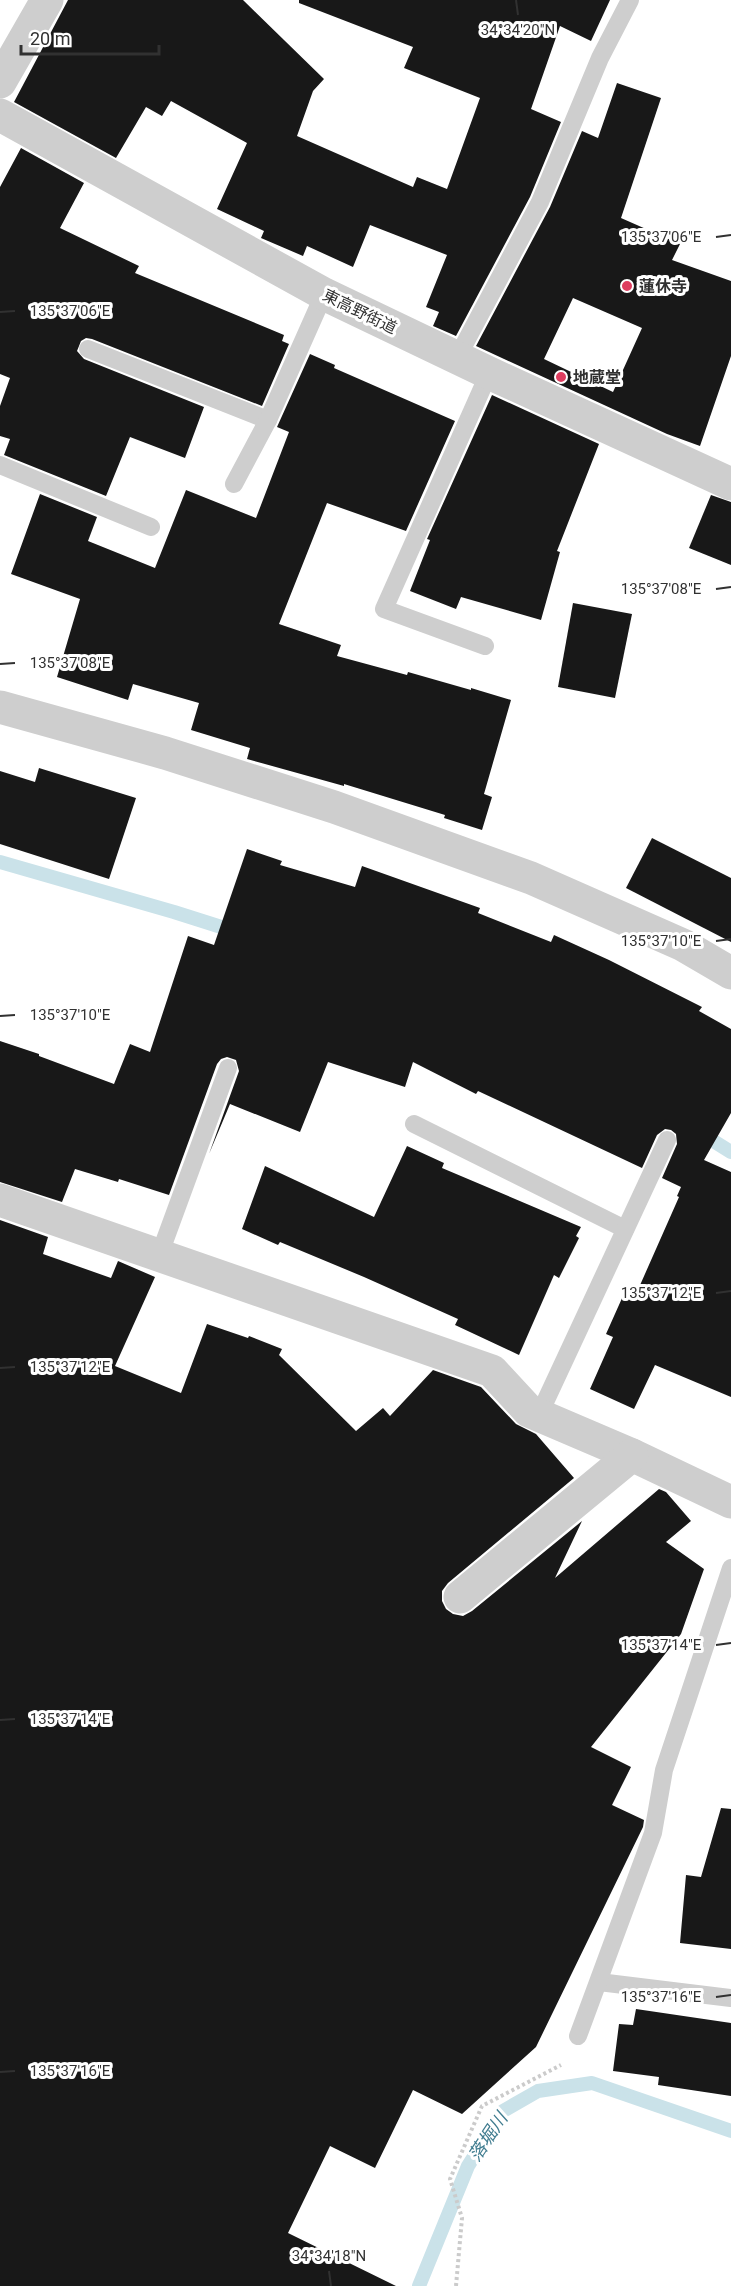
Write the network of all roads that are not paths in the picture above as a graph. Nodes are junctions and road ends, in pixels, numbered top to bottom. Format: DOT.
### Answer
graph roads {
  1 [pos="47,0"];
  2 [pos="630,0"];
  3 [pos="0,82"];
  4 [pos="0,115"];
  5 [pos="324,294"];
  6 [pos="88,349"];
  7 [pos="457,358"];
  8 [pos="489,373"];
  9 [pos="268,420"];
  10 [pos="0,465"];
  11 [pos="234,484"];
  12 [pos="731,484"];
  13 [pos="151,527"];
  14 [pos="485,646"];
  15 [pos="0,707"];
  16 [pos="731,973"];
  17 [pos="228,1068"];
  18 [pos="414,1124"];
  19 [pos="667,1140"];
  20 [pos="0,1200"];
  21 [pos="625,1229"];
  22 [pos="159,1256"];
  23 [pos="539,1415"];
  24 [pos="632,1455"];
  25 [pos="731,1502"];
  26 [pos="731,1568"];
  27 [pos="460,1597"];
  28 [pos="599,1982"];
  29 [pos="731,1998"];
  30 [pos="578,2036"];
  1 -- 3 [label="street"];
  2 -- 7 [label="lane"];
  4 -- 5 [label="street, 東高野街道"];
  5 -- 7 [label="street, 東高野街道"];
  5 -- 9 [label="lane"];
  6 -- 9 [label="lane"];
  7 -- 8 [label="street, 東高野街道"];
  8 -- 12 [label="street, 東高野街道"];
  8 -- 14 [label="lane"];
  9 -- 11 [label="lane"];
  10 -- 13 [label="lane"];
  15 -- 16 [label="street"];
  17 -- 22 [label="lane"];
  18 -- 21 [label="lane"];
  19 -- 21 [label="lane"];
  20 -- 22 [label="street"];
  21 -- 23 [label="lane"];
  22 -- 23 [label="street"];
  23 -- 24 [label="street"];
  24 -- 25 [label="street"];
  24 -- 27 [label="street"];
  26 -- 28 [label="lane"];
  28 -- 29 [label="lane"];
  28 -- 30 [label="lane"];
}
